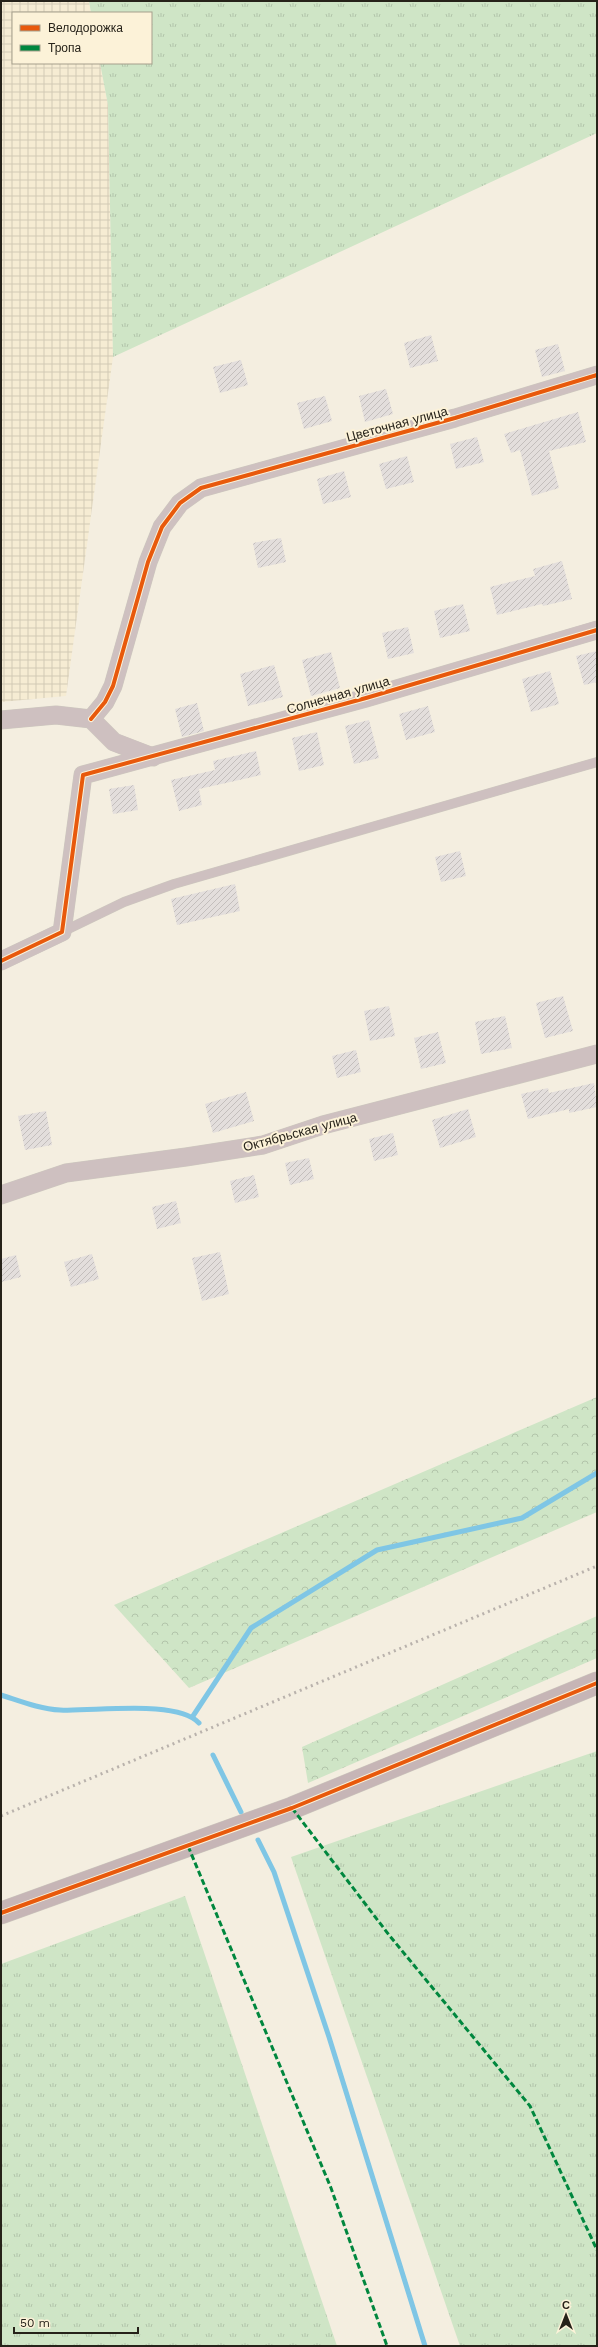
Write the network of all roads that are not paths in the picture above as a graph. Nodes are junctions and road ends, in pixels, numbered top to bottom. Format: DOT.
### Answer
graph roads {
  1 [pos="597,374"];
  2 [pos="597,630"];
  3 [pos="91,719"];
  4 [pos="1,720"];
  5 [pos="153,757"];
  6 [pos="597,762"];
  7 [pos="62,932"];
  8 [pos="1,962"];
  9 [pos="597,1054"];
  10 [pos="1,1195"];
  11 [pos="597,1683"];
  12 [pos="1,1913"];
  1 -- 3 [label="street, Цветочная улица"];
  2 -- 5 [label="street, Солнечная улица"];
  3 -- 4 [label="street"];
  3 -- 5 [label="street"];
  5 -- 7 [label="street, Солнечная улица"];
  6 -- 7 [label="lane"];
  7 -- 8 [label="street"];
  9 -- 10 [label="street, Октябрьская улица"];
  11 -- 12 [label="street"];
}
